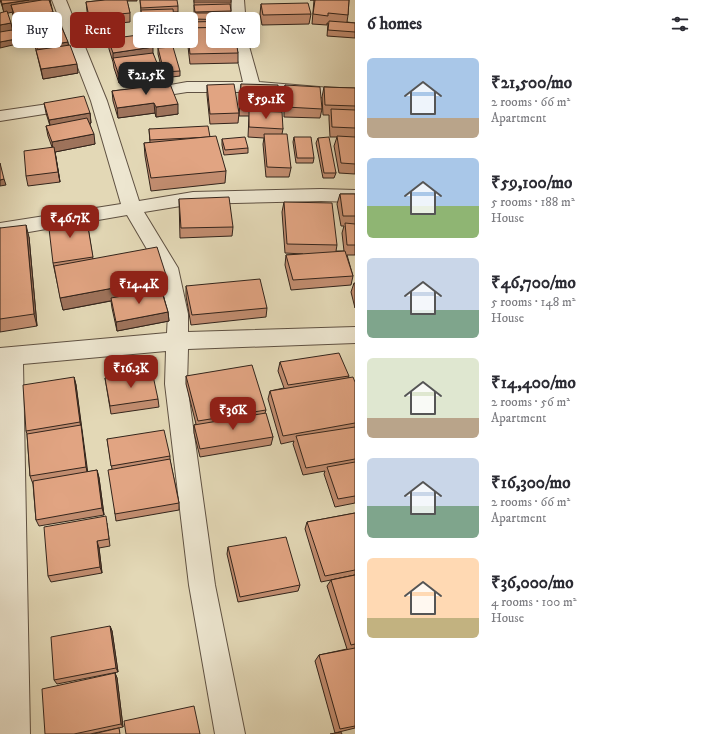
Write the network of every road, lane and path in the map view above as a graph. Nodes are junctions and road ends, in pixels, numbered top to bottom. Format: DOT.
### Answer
graph roads {
  1 [pos="59,0"];
  2 [pos="238,0"];
  3 [pos="252,87"];
  4 [pos="355,95"];
  5 [pos="113,99"];
  6 [pos="1,114"];
  7 [pos="355,196"];
  8 [pos="132,208"];
  9 [pos="0,230"];
  10 [pos="355,335"];
  11 [pos="177,341"];
  12 [pos="6,357"];
  13 [pos="15,734"];
  14 [pos="230,734"];
  1 -- 5 [label="street"];
  2 -- 3 [label="street"];
  3 -- 4 [label="street"];
  3 -- 5 [label="street"];
  5 -- 6 [label="street"];
  5 -- 8 [label="street"];
  7 -- 8 [label="street"];
  8 -- 9 [label="street"];
  8 -- 11 [label="street"];
  10 -- 11 [label="street"];
  11 -- 12 [label="street"];
  11 -- 14 [label="street"];
  12 -- 13 [label="street"];
}
